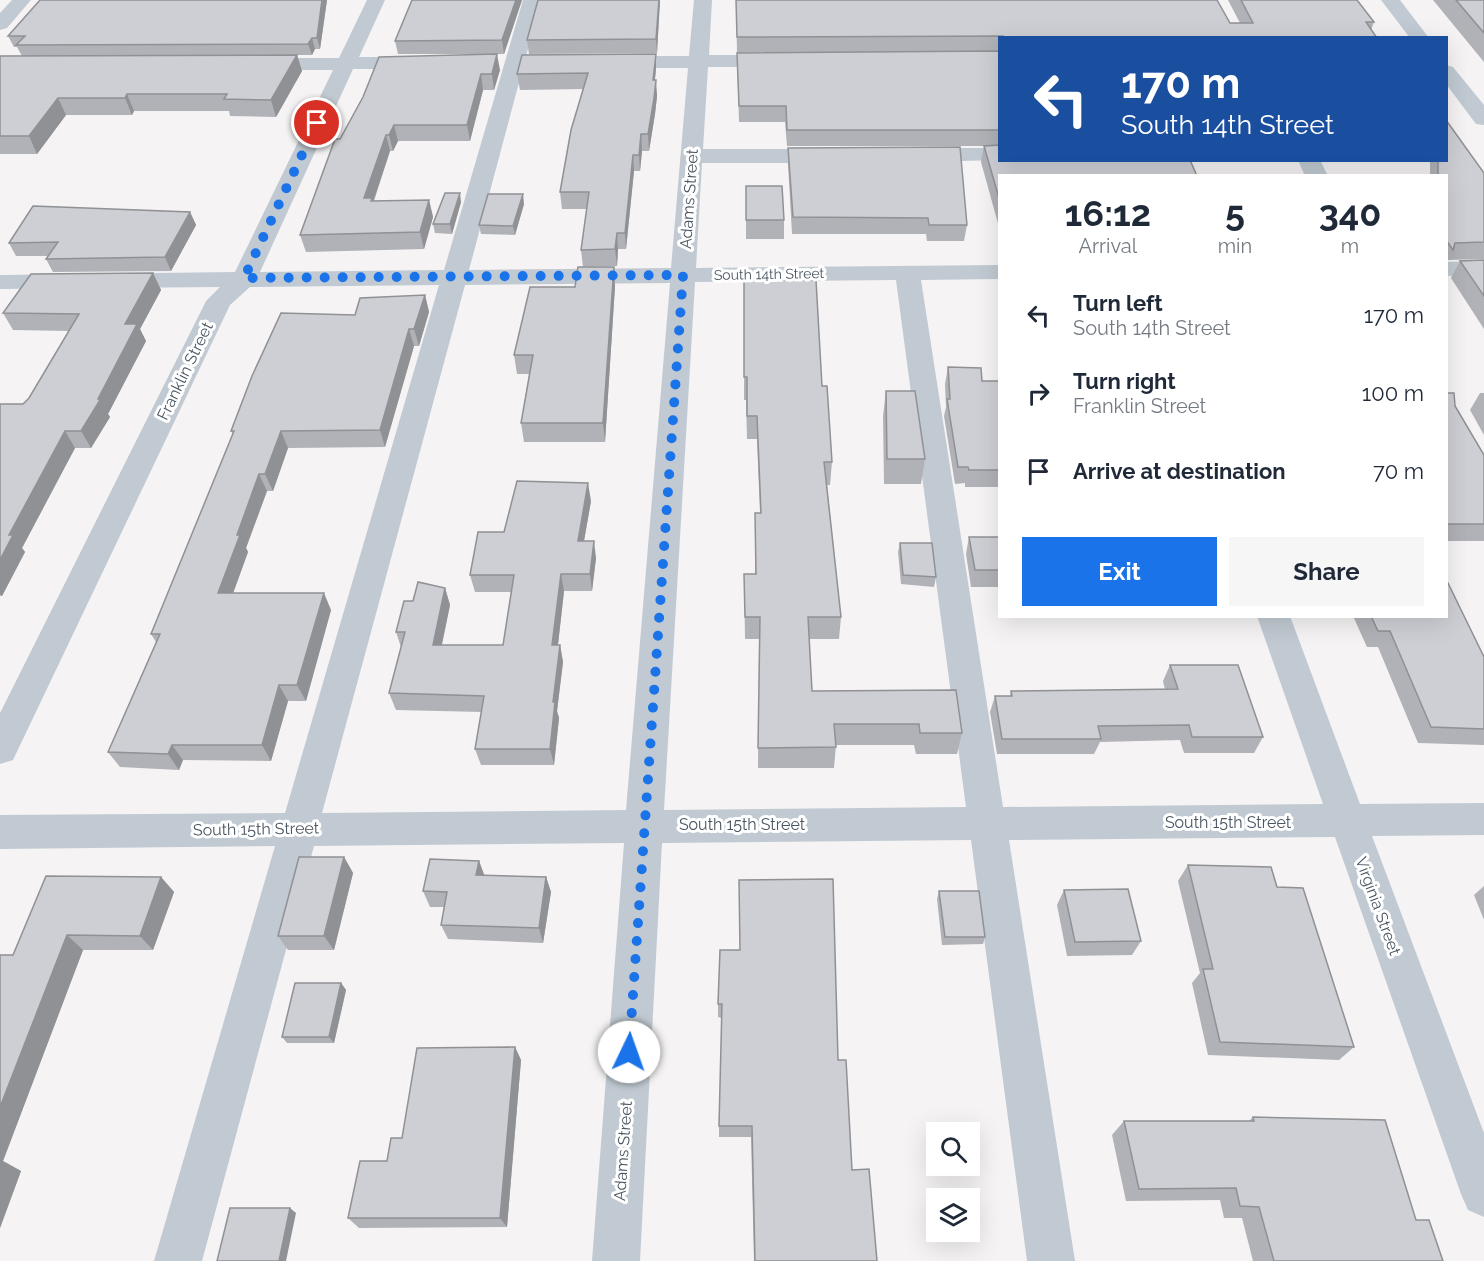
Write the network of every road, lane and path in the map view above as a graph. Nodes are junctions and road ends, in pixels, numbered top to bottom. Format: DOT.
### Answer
graph roads {
  1 [pos="376,0"];
  2 [pos="532,0"];
  3 [pos="703,0"];
  4 [pos="1390,0"];
  5 [pos="14,3"];
  6 [pos="0,24"];
  7 [pos="1418,36"];
  8 [pos="801,61"];
  9 [pos="596,62"];
  10 [pos="697,62"];
  11 [pos="345,63"];
  12 [pos="435,63"];
  13 [pos="491,63"];
  14 [pos="514,63"];
  15 [pos="537,63"];
  16 [pos="238,64"];
  17 [pos="1448,73"];
  18 [pos="1477,101"];
  19 [pos="1484,119"];
  20 [pos="893,155"];
  21 [pos="998,155"];
  22 [pos="692,156"];
  23 [pos="858,156"];
  24 [pos="1448,268"];
  25 [pos="1484,268"];
  26 [pos="907,272"];
  27 [pos="998,272"];
  28 [pos="683,275"];
  29 [pos="454,277"];
  30 [pos="244,278"];
  31 [pos="0,282"];
  32 [pos="1274,618"];
  33 [pos="0,748"];
  34 [pos="1484,819"];
  35 [pos="1346,821"];
  36 [pos="987,823"];
  37 [pos="644,824"];
  38 [pos="301,829"];
  39 [pos="0,832"];
  40 [pos="1484,1194"];
  41 [pos="178,1261"];
  42 [pos="616,1261"];
  43 [pos="1051,1261"];
  1 -- 11 [label="street, Franklin Street"];
  2 -- 14 [label="street"];
  3 -- 10 [label="street, Adams Street"];
  4 -- 7 [label="street"];
  5 -- 6 [label="street"];
  8 -- 10 [label="street"];
  9 -- 10 [label="street"];
  10 -- 22 [label="street, Adams Street"];
  11 -- 12 [label="street"];
  11 -- 16 [label="street"];
  11 -- 30 [label="street, Franklin Street"];
  13 -- 14 [label="street"];
  14 -- 15 [label="street"];
  14 -- 29 [label="street"];
  17 -- 18 [label="street"];
  18 -- 19 [label="street"];
  20 -- 21 [label="street"];
  22 -- 23 [label="street"];
  22 -- 28 [label="street, Adams Street"];
  24 -- 25 [label="street"];
  26 -- 27 [label="street, South 14th Street"];
  26 -- 28 [label="street, South 14th Street"];
  26 -- 36 [label="street"];
  28 -- 29 [label="street, South 14th Street"];
  28 -- 37 [label="street, Adams Street"];
  29 -- 30 [label="street, South 14th Street"];
  29 -- 38 [label="street"];
  30 -- 31 [label="street, South 14th Street"];
  30 -- 33 [label="street, Franklin Street"];
  32 -- 35 [label="street, Virginia Street"];
  34 -- 35 [label="street, South 15th Street"];
  35 -- 36 [label="street, South 15th Street"];
  35 -- 40 [label="street, Virginia Street"];
  36 -- 37 [label="street, South 15th Street"];
  36 -- 43 [label="street"];
  37 -- 38 [label="street, South 15th Street"];
  37 -- 42 [label="street, Adams Street"];
  38 -- 39 [label="street, South 15th Street"];
  38 -- 41 [label="street"];
}
